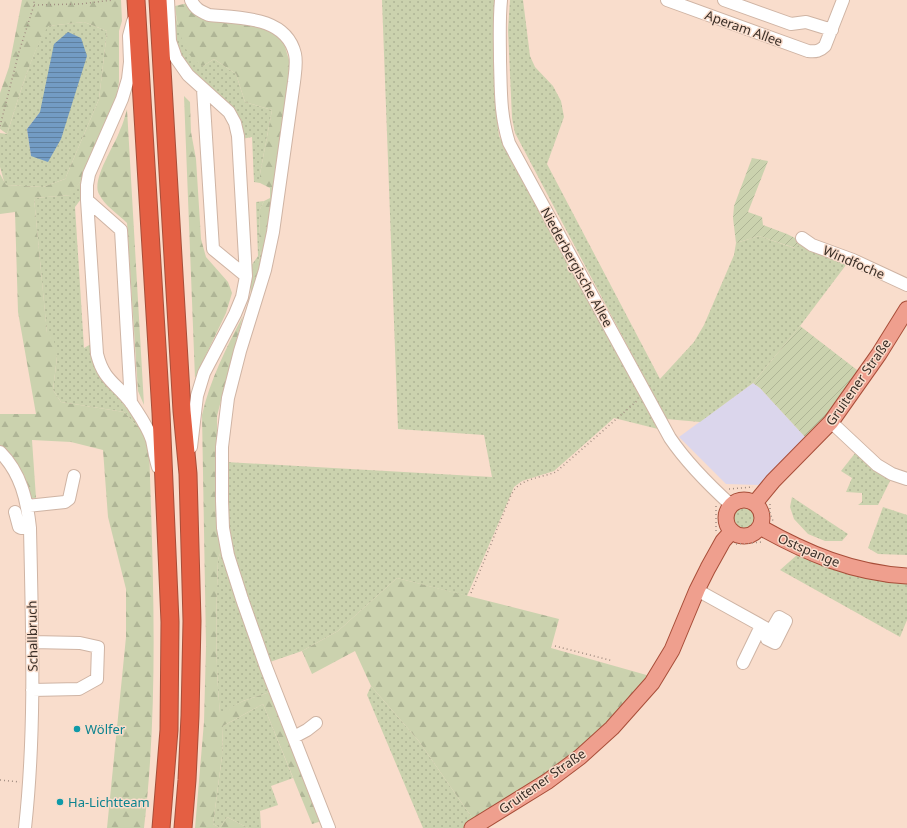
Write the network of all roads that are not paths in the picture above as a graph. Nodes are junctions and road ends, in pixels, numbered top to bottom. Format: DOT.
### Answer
graph roads {
  1 [pos="191,0"];
  2 [pos="501,0"];
  3 [pos="667,0"];
  4 [pos="724,0"];
  5 [pos="843,0"];
  6 [pos="163,3"];
  7 [pos="137,4"];
  8 [pos="832,30"];
  9 [pos="202,89"];
  10 [pos="87,200"];
  11 [pos="802,238"];
  12 [pos="246,276"];
  13 [pos="907,285"];
  14 [pos="907,309"];
  15 [pos="131,403"];
  16 [pos="831,422"];
  17 [pos="0,452"];
  18 [pos="188,474"];
  19 [pos="74,476"];
  20 [pos="907,479"];
  21 [pos="166,503"];
  22 [pos="755,503"];
  23 [pos="731,505"];
  24 [pos="27,506"];
  25 [pos="15,512"];
  26 [pos="760,526"];
  27 [pos="30,528"];
  28 [pos="732,531"];
  29 [pos="907,576"];
  30 [pos="697,590"];
  31 [pos="32,642"];
  32 [pos="743,663"];
  33 [pos="32,690"];
  34 [pos="316,723"];
  35 [pos="294,737"];
  36 [pos="25,828"];
  37 [pos="161,828"];
  38 [pos="183,828"];
  39 [pos="329,828"];
  40 [pos="472,828"];
  1 -- 35 [label="street"];
  2 -- 23 [label="street, Niederbergische Allee"];
  3 -- 8 [label="street, Aperam Allee"];
  4 -- 8 [label="street"];
  5 -- 8 [label="street"];
  6 -- 9 [label="street"];
  6 -- 18 [label="highway"];
  7 -- 10 [label="street"];
  7 -- 21 [label="highway"];
  9 -- 12 [label="street"];
  9 -- 12 [label="street"];
  10 -- 15 [label="street"];
  10 -- 15 [label="street"];
  11 -- 13 [label="street, Windfoche"];
  12 -- 18 [label="street"];
  14 -- 16 [label="main road, Gruitener Straße"];
  15 -- 21 [label="street"];
  16 -- 20 [label="street"];
  16 -- 22 [label="main road, Gruitener Straße"];
  17 -- 24 [label="street, Schallbruch"];
  18 -- 38 [label="highway"];
  19 -- 24 [label="street"];
  21 -- 37 [label="highway"];
  22 -- 23 [label="main road"];
  22 -- 26 [label="main road"];
  23 -- 28 [label="main road"];
  24 -- 27 [label="street, Schallbruch"];
  25 -- 27 [label="street"];
  26 -- 28 [label="main road"];
  26 -- 29 [label="main road, Ostspange"];
  27 -- 31 [label="street, Schallbruch"];
  28 -- 30 [label="main road, Gruitener Straße"];
  30 -- 32 [label="street"];
  30 -- 40 [label="main road, Gruitener Straße"];
  31 -- 33 [label="street, Schallbruch"];
  31 -- 33 [label="street"];
  33 -- 36 [label="street, Schallbruch"];
  34 -- 35 [label="street"];
  35 -- 39 [label="street"];
}
